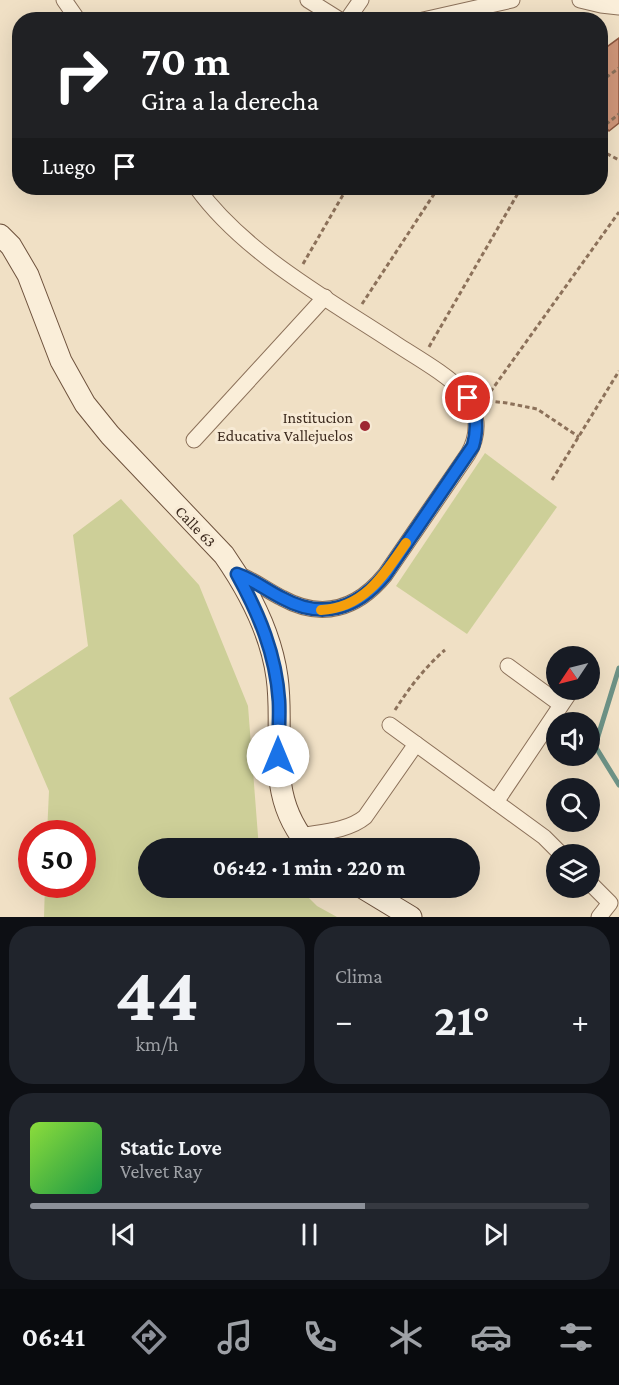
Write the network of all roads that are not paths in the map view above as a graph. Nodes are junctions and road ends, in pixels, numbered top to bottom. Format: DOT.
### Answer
graph roads {
  1 [pos="308,0"];
  2 [pos="512,0"];
  3 [pos="580,0"];
  4 [pos="619,7"];
  5 [pos="327,12"];
  6 [pos="459,12"];
  7 [pos="202,195"];
  8 [pos="0,236"];
  9 [pos="325,297"];
  10 [pos="194,440"];
  11 [pos="237,574"];
  12 [pos="508,666"];
  13 [pos="563,700"];
  14 [pos="560,704"];
  15 [pos="390,725"];
  16 [pos="416,744"];
  17 [pos="496,802"];
  18 [pos="302,838"];
  19 [pos="316,838"];
  20 [pos="551,844"];
  21 [pos="600,893"];
  22 [pos="380,898"];
  23 [pos="411,917"];
  24 [pos="599,917"];
  1 -- 5 [label="street"];
  2 -- 6 [label="street"];
  3 -- 4 [label="street"];
  7 -- 9 [label="street"];
  8 -- 11 [label="main road, Calle 63"];
  9 -- 10 [label="street"];
  9 -- 11 [label="street"];
  11 -- 18 [label="main road, Calle 63"];
  12 -- 14 [label="street"];
  13 -- 14 [label="street"];
  14 -- 17 [label="street"];
  15 -- 16 [label="street"];
  16 -- 17 [label="street"];
  16 -- 19 [label="street"];
  17 -- 20 [label="street"];
  21 -- 24 [label="street"];
  22 -- 23 [label="main road"];
}
